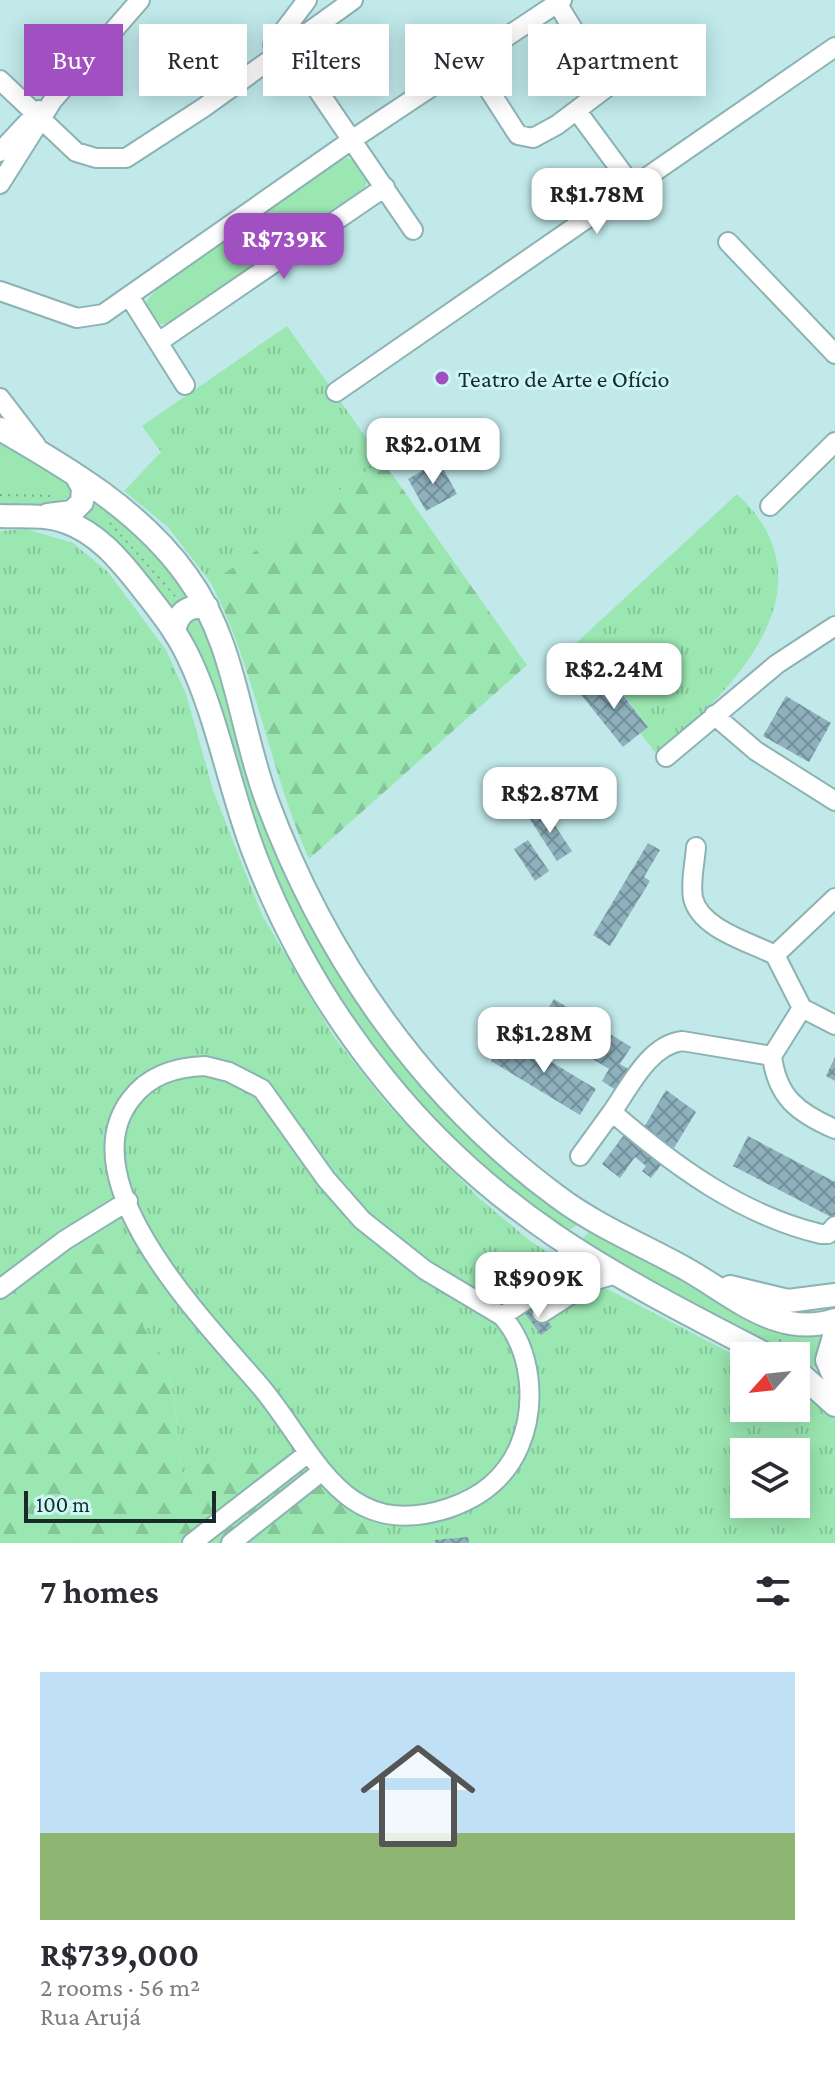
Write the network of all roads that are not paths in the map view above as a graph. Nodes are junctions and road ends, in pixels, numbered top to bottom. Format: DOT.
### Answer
graph roads {
  1 [pos="140,0"];
  2 [pos="307,0"];
  3 [pos="316,0"];
  4 [pos="353,0"];
  5 [pos="560,2"];
  6 [pos="331,16"];
  7 [pos="294,24"];
  8 [pos="316,24"];
  9 [pos="512,34"];
  10 [pos="835,47"];
  11 [pos="263,62"];
  12 [pos="0,80"];
  13 [pos="323,96"];
  14 [pos="419,96"];
  15 [pos="493,96"];
  16 [pos="577,111"];
  17 [pos="38,117"];
  18 [pos="353,139"];
  19 [pos="0,152"];
  20 [pos="0,184"];
  21 [pos="385,187"];
  22 [pos="633,187"];
  23 [pos="413,230"];
  24 [pos="728,242"];
  25 [pos="3,294"];
  26 [pos="129,296"];
  27 [pos="160,341"];
  28 [pos="835,354"];
  29 [pos="185,385"];
  30 [pos="336,392"];
  31 [pos="0,398"];
  32 [pos="0,429"];
  33 [pos="835,442"];
  34 [pos="55,463"];
  35 [pos="77,477"];
  36 [pos="770,506"];
  37 [pos="0,516"];
  38 [pos="31,517"];
  39 [pos="196,608"];
  40 [pos="835,626"];
  41 [pos="174,631"];
  42 [pos="714,715"];
  43 [pos="666,757"];
  44 [pos="835,801"];
  45 [pos="696,847"];
  46 [pos="835,898"];
  47 [pos="775,955"];
  48 [pos="802,1008"];
  49 [pos="835,1025"];
  50 [pos="772,1056"];
  51 [pos="612,1112"];
  52 [pos="835,1129"];
  53 [pos="580,1156"];
  54 [pos="128,1201"];
  55 [pos="600,1222"];
  56 [pos="835,1226"];
  57 [pos="569,1248"];
  58 [pos="559,1273"];
  59 [pos="613,1275"];
  60 [pos="708,1280"];
  61 [pos="0,1289"];
  62 [pos="577,1290"];
  63 [pos="835,1295"];
  64 [pos="502,1316"];
  65 [pos="835,1320"];
  66 [pos="529,1322"];
  67 [pos="835,1333"];
  68 [pos="760,1342"];
  69 [pos="810,1373"];
  70 [pos="833,1377"];
  71 [pos="810,1383"];
  72 [pos="835,1405"];
  73 [pos="307,1454"];
  74 [pos="321,1472"];
  75 [pos="192,1543"];
  76 [pos="231,1543"];
  1 -- 17 [label="street"];
  2 -- 7 [label="street"];
  3 -- 6 [label="street"];
  4 -- 6 [label="street"];
  5 -- 9 [label="street"];
  5 -- 16 [label="street"];
  6 -- 8 [label="street"];
  10 -- 22 [label="street"];
  11 -- 17 [label="street"];
  12 -- 17 [label="street"];
  13 -- 18 [label="street"];
  14 -- 18 [label="street"];
  15 -- 16 [label="street"];
  16 -- 22 [label="street"];
  17 -- 19 [label="street"];
  17 -- 20 [label="street"];
  18 -- 21 [label="street"];
  18 -- 26 [label="street"];
  21 -- 23 [label="street"];
  21 -- 27 [label="street"];
  22 -- 30 [label="street"];
  24 -- 28 [label="street"];
  25 -- 26 [label="street"];
  26 -- 27 [label="street"];
  27 -- 29 [label="street"];
  31 -- 34 [label="street"];
  32 -- 34 [label="main road"];
  33 -- 36 [label="street"];
  34 -- 35 [label="main road"];
  35 -- 38 [label="main road"];
  35 -- 39 [label="main road"];
  37 -- 38 [label="main road"];
  38 -- 41 [label="main road"];
  39 -- 41 [label="main road"];
  39 -- 55 [label="main road"];
  40 -- 42 [label="street"];
  41 -- 57 [label="main road"];
  42 -- 43 [label="street"];
  42 -- 44 [label="street"];
  45 -- 47 [label="street"];
  46 -- 47 [label="street"];
  47 -- 48 [label="street"];
  48 -- 49 [label="street"];
  48 -- 50 [label="street"];
  50 -- 51 [label="street"];
  50 -- 52 [label="street"];
  51 -- 53 [label="street"];
  51 -- 56 [label="street"];
  54 -- 61 [label="street"];
  54 -- 64 [label="street"];
  54 -- 73 [label="street"];
  55 -- 57 [label="main road"];
  55 -- 60 [label="main road"];
  57 -- 58 [label="street"];
  57 -- 59 [label="main road"];
  58 -- 62 [label="street"];
  58 -- 64 [label="street"];
  59 -- 62 [label="street"];
  59 -- 68 [label="main road"];
  60 -- 63 [label="main road"];
  60 -- 65 [label="main road"];
  62 -- 66 [label="street"];
  64 -- 66 [label="street"];
  66 -- 74 [label="street"];
  67 -- 70 [label="main road"];
  69 -- 70 [label="main road"];
  71 -- 72 [label="main road"];
  73 -- 74 [label="street"];
  73 -- 75 [label="street"];
  74 -- 76 [label="street"];
}
